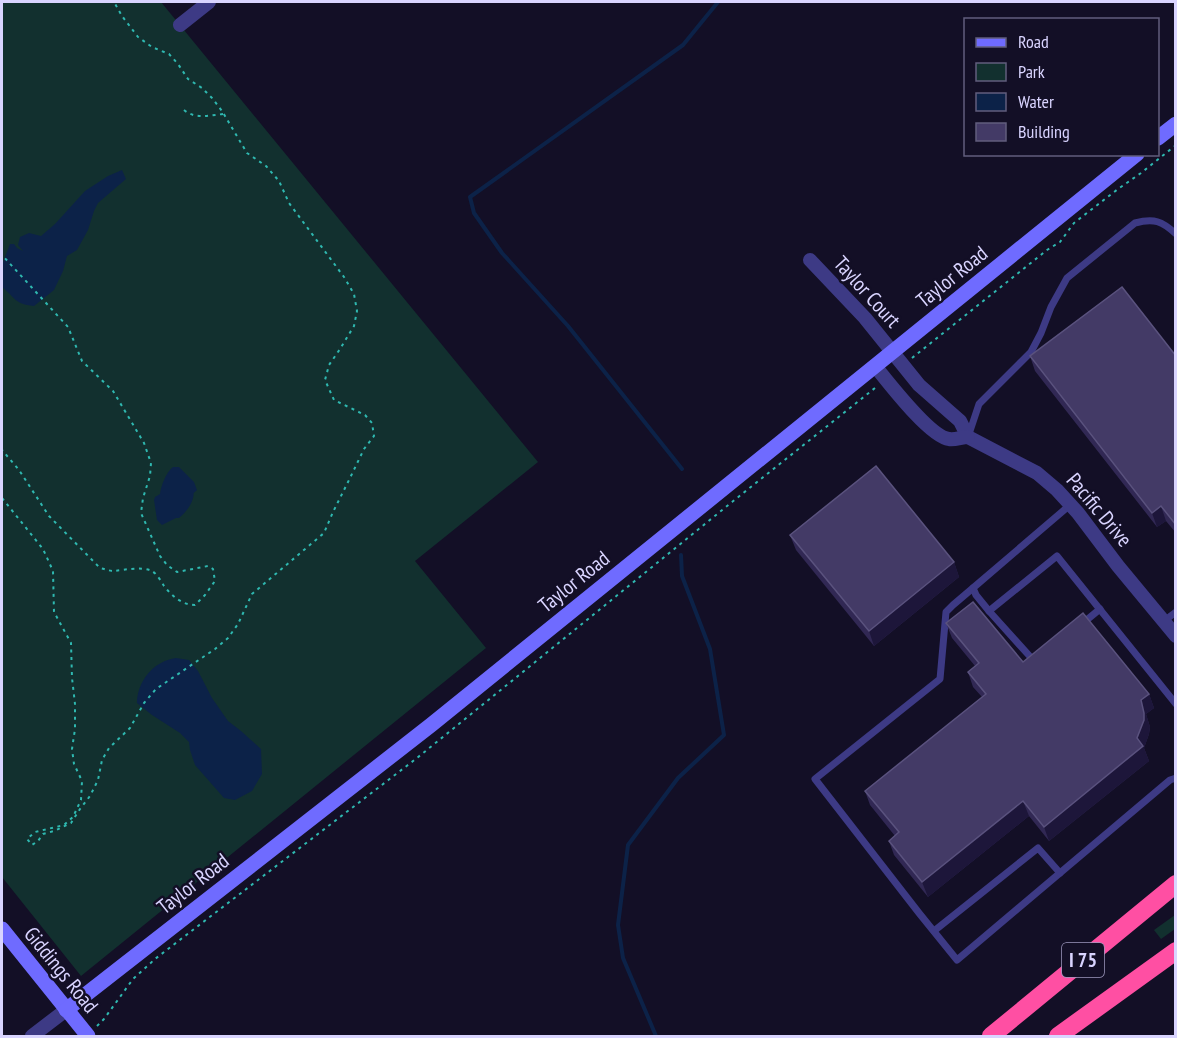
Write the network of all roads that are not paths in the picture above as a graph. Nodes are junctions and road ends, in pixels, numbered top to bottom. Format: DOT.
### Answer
graph roads {
  1 [pos="209,2"];
  2 [pos="180,25"];
  3 [pos="1176,124"];
  4 [pos="1159,137"];
  5 [pos="1135,156"];
  6 [pos="1176,234"];
  7 [pos="810,260"];
  8 [pos="892,352"];
  9 [pos="875,366"];
  10 [pos="968,437"];
  11 [pos="1070,505"];
  12 [pos="973,588"];
  13 [pos="1100,609"];
  14 [pos="989,611"];
  15 [pos="1176,612"];
  16 [pos="1164,621"];
  17 [pos="1075,629"];
  18 [pos="1176,636"];
  19 [pos="1042,656"];
  20 [pos="1176,704"];
  21 [pos="1176,778"];
  22 [pos="1060,873"];
  23 [pos="1176,884"];
  24 [pos="2,929"];
  25 [pos="934,931"];
  26 [pos="1176,951"];
  27 [pos="66,1010"];
  28 [pos="32,1036"];
  29 [pos="88,1036"];
  30 [pos="991,1036"];
  31 [pos="1058,1036"];
  1 -- 2 [label="street"];
  3 -- 4 [label="street"];
  5 -- 8 [label="street, Taylor Road"];
  6 -- 10 [label="lane"];
  7 -- 8 [label="street, Taylor Court"];
  8 -- 9 [label="street, Taylor Road"];
  8 -- 10 [label="street, Pacific Drive"];
  9 -- 10 [label="street, Pacific Drive"];
  9 -- 27 [label="street, Taylor Road"];
  10 -- 11 [label="street, Pacific Drive"];
  11 -- 12 [label="lane"];
  11 -- 16 [label="street, Pacific Drive"];
  12 -- 14 [label="lane"];
  12 -- 25 [label="lane"];
  13 -- 14 [label="lane"];
  13 -- 17 [label="lane"];
  13 -- 20 [label="lane"];
  14 -- 19 [label="lane"];
  15 -- 16 [label="lane"];
  16 -- 18 [label="street, Pacific Drive"];
  21 -- 22 [label="lane"];
  22 -- 25 [label="lane"];
  22 -- 25 [label="lane"];
  23 -- 30 [label="highway, I 75"];
  24 -- 27 [label="street, Giddings Road"];
  26 -- 31 [label="highway, I 75"];
  27 -- 28 [label="street, Taylor Road"];
  27 -- 29 [label="street, Giddings Road"];
}
